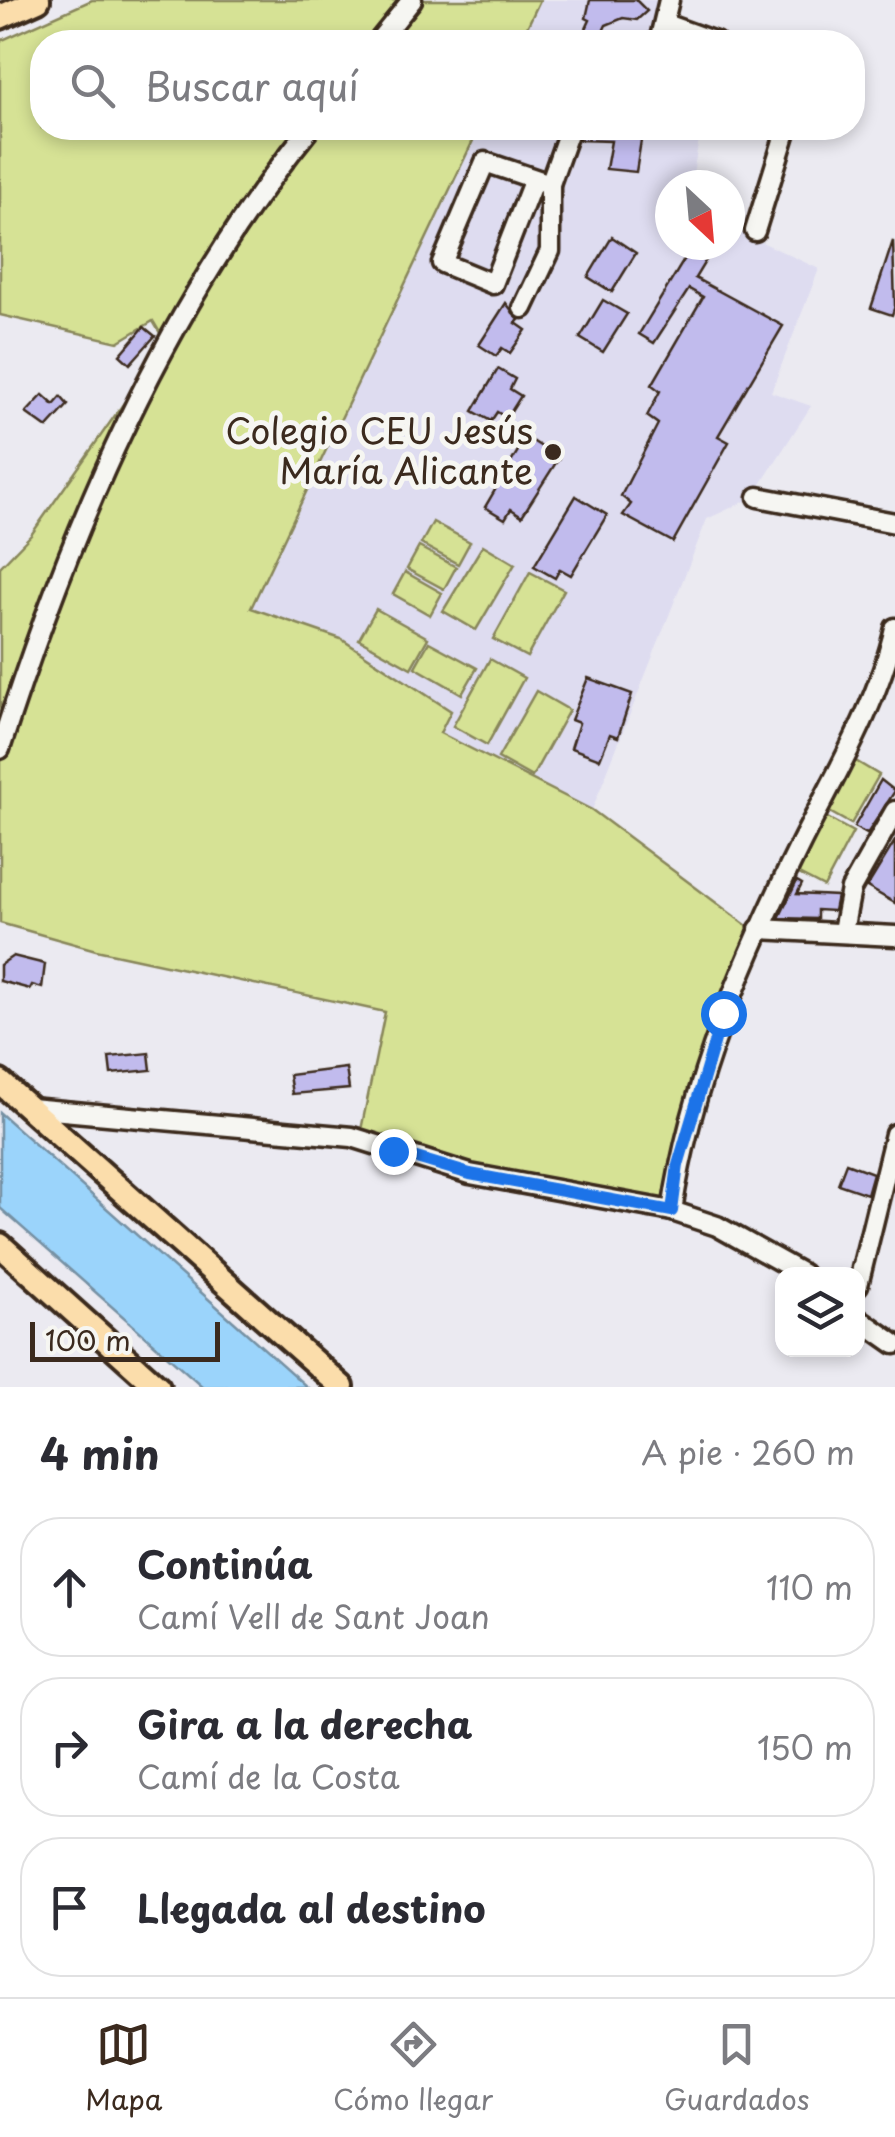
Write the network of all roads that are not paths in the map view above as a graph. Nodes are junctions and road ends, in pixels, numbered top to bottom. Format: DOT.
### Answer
graph roads {
  1 [pos="38,0"];
  2 [pos="412,0"];
  3 [pos="669,0"];
  4 [pos="0,17"];
  5 [pos="665,24"];
  6 [pos="388,30"];
  7 [pos="663,30"];
  8 [pos="682,30"];
  9 [pos="301,140"];
  10 [pos="564,140"];
  11 [pos="783,140"];
  12 [pos="542,181"];
  13 [pos="755,231"];
  14 [pos="523,308"];
  15 [pos="758,497"];
  16 [pos="895,523"];
  17 [pos="895,628"];
  18 [pos="0,749"];
  19 [pos="895,811"];
  20 [pos="758,929"];
  21 [pos="843,931"];
  22 [pos="895,936"];
  23 [pos="0,1082"];
  24 [pos="30,1108"];
  25 [pos="895,1134"];
  26 [pos="672,1211"];
  27 [pos="0,1245"];
  28 [pos="790,1267"];
  29 [pos="863,1267"];
  30 [pos="865,1323"];
  31 [pos="895,1344"];
  32 [pos="323,1382"];
  33 [pos="158,1387"];
  1 -- 4 [label="main road"];
  2 -- 6 [label="street"];
  3 -- 5 [label="street"];
  5 -- 7 [label="street"];
  5 -- 8 [label="street"];
  9 -- 18 [label="street"];
  10 -- 12 [label="street"];
  11 -- 13 [label="street"];
  12 -- 12 [label="street"];
  12 -- 14 [label="street"];
  15 -- 16 [label="street"];
  17 -- 20 [label="street"];
  19 -- 21 [label="street"];
  20 -- 21 [label="street"];
  20 -- 26 [label="street"];
  21 -- 22 [label="street"];
  23 -- 24 [label="main road"];
  24 -- 26 [label="street"];
  24 -- 32 [label="main road"];
  25 -- 29 [label="street"];
  26 -- 28 [label="street"];
  27 -- 33 [label="main road"];
  30 -- 31 [label="street"];
}
